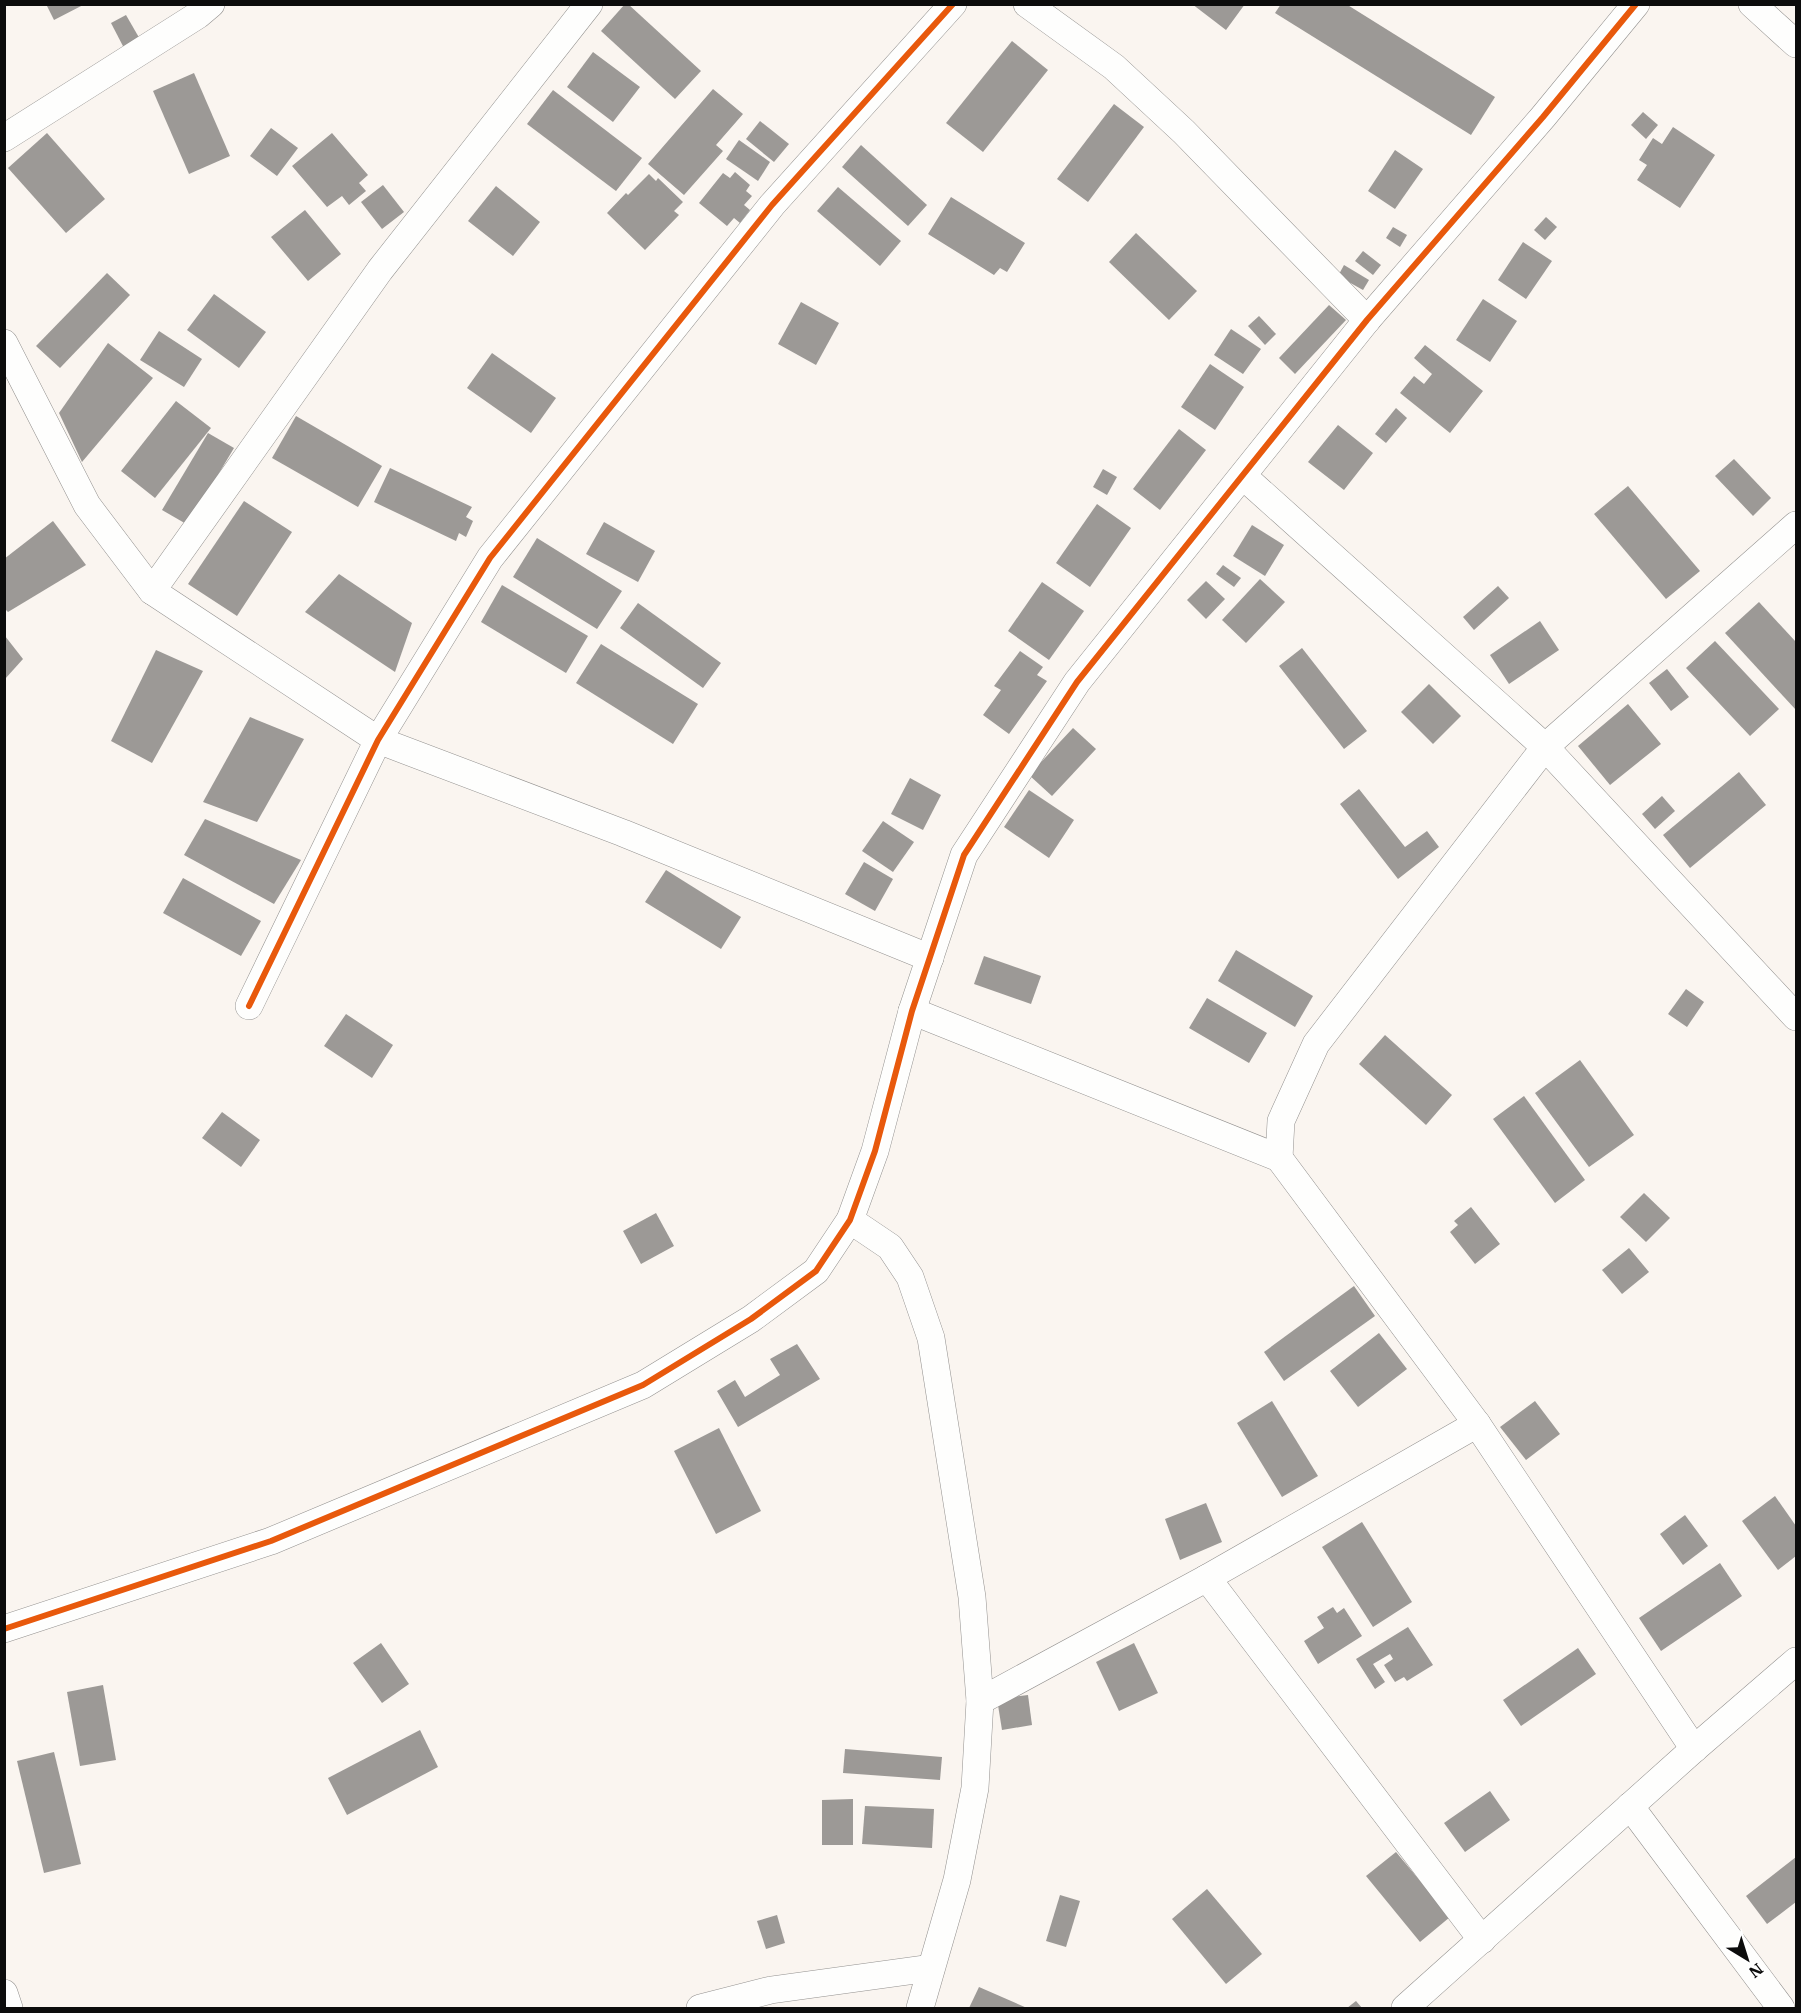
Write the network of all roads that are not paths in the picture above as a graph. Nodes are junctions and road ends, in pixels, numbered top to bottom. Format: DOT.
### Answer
graph roads {
  1 [pos="211,4"];
  2 [pos="589,4"];
  3 [pos="953,4"];
  4 [pos="1027,4"];
  5 [pos="1636,4"];
  6 [pos="1752,4"];
  7 [pos="1797,44"];
  8 [pos="4,138"];
  9 [pos="1367,320"];
  10 [pos="4,343"];
  11 [pos="1243,476"];
  12 [pos="1797,525"];
  13 [pos="153,591"];
  14 [pos="378,740"];
  15 [pos="1545,747"];
  16 [pos="930,958"];
  17 [pos="249,1006"];
  18 [pos="912,1011"];
  19 [pos="1797,1017"];
  20 [pos="1279,1158"];
  21 [pos="850,1220"];
  22 [pos="1476,1424"];
  23 [pos="1207,1578"];
  24 [pos="4,1629"];
  25 [pos="1797,1660"];
  26 [pos="980,1701"];
  27 [pos="1694,1749"];
  28 [pos="1630,1806"];
  29 [pos="1482,1940"];
  30 [pos="931,1968"];
  31 [pos="4,1993"];
  32 [pos="9,2008"];
  33 [pos="700,2008"];
  34 [pos="920,2008"];
  35 [pos="1405,2008"];
  36 [pos="1781,2008"];
  1 -- 8 [label="street"];
  2 -- 13 [label="street"];
  3 -- 14 [label="street"];
  4 -- 9 [label="street"];
  5 -- 9 [label="street"];
  6 -- 7 [label="street"];
  9 -- 11 [label="street"];
  10 -- 13 [label="street"];
  11 -- 15 [label="street"];
  11 -- 16 [label="street"];
  12 -- 15 [label="street"];
  13 -- 14 [label="street"];
  14 -- 16 [label="street"];
  14 -- 17 [label="street"];
  15 -- 19 [label="street"];
  15 -- 20 [label="street"];
  16 -- 18 [label="street"];
  18 -- 20 [label="street"];
  18 -- 21 [label="street"];
  20 -- 22 [label="street"];
  21 -- 24 [label="street"];
  21 -- 26 [label="street"];
  22 -- 23 [label="street"];
  22 -- 27 [label="street"];
  23 -- 26 [label="street"];
  23 -- 29 [label="street"];
  25 -- 27 [label="street"];
  26 -- 30 [label="street"];
  27 -- 28 [label="street"];
  28 -- 29 [label="street"];
  28 -- 36 [label="street"];
  29 -- 35 [label="street"];
  30 -- 33 [label="street"];
  30 -- 34 [label="street"];
  31 -- 32 [label="street"];
}
